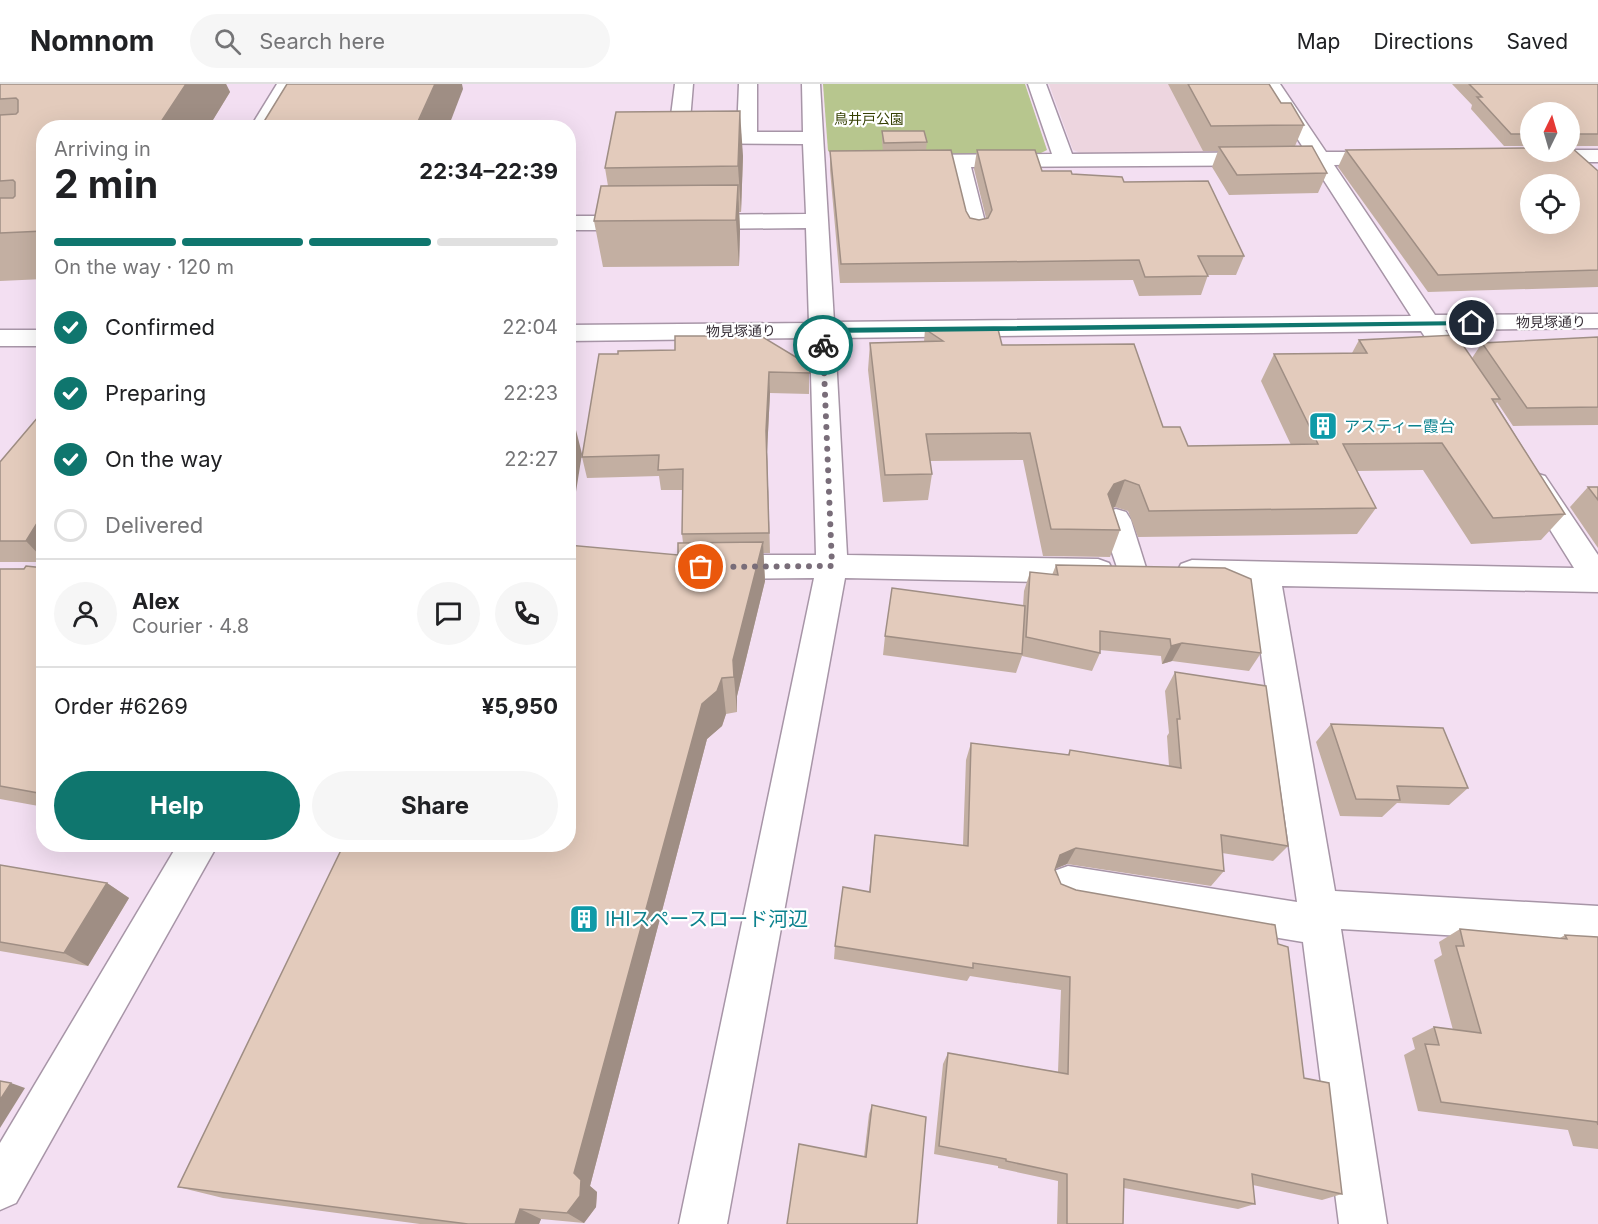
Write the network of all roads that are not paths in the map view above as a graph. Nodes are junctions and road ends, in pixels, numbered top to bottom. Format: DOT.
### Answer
graph roads {
  1 [pos="286,84"];
  2 [pos="684,84"];
  3 [pos="748,84"];
  4 [pos="811,84"];
  5 [pos="1037,84"];
  6 [pos="1271,84"];
  7 [pos="265,120"];
  8 [pos="814,138"];
  9 [pos="747,139"];
  10 [pos="1517,156"];
  11 [pos="1598,156"];
  12 [pos="1320,158"];
  13 [pos="1401,158"];
  14 [pos="1064,160"];
  15 [pos="887,161"];
  16 [pos="959,161"];
  17 [pos="815,162"];
  18 [pos="839,162"];
  19 [pos="818,221"];
  20 [pos="576,223"];
  21 [pos="976,230"];
  22 [pos="1598,321"];
  23 [pos="1430,323"];
  24 [pos="823,330"];
  25 [pos="576,333"];
  26 [pos="0,338"];
  27 [pos="36,338"];
  28 [pos="1449,354"];
  29 [pos="1521,462"];
  30 [pos="1116,520"];
  31 [pos="832,566"];
  32 [pos="685,567"];
  33 [pos="1132,571"];
  34 [pos="1265,574"];
  35 [pos="1598,580"];
  36 [pos="194,852"];
  37 [pos="1068,884"];
  38 [pos="1319,917"];
  39 [pos="1598,925"];
  40 [pos="0,1187"];
  41 [pos="703,1224"];
  42 [pos="1363,1224"];
  1 -- 7 [label="street"];
  2 -- 9 [label="street"];
  3 -- 9 [label="street"];
  4 -- 8 [label="street"];
  5 -- 14 [label="street"];
  6 -- 12 [label="street"];
  8 -- 9 [label="street"];
  8 -- 17 [label="street"];
  10 -- 11 [label="street"];
  12 -- 13 [label="street"];
  12 -- 14 [label="street"];
  12 -- 23 [label="street"];
  14 -- 16 [label="street"];
  15 -- 16 [label="street"];
  16 -- 21 [label="street"];
  17 -- 18 [label="street"];
  17 -- 19 [label="street"];
  19 -- 20 [label="street"];
  19 -- 24 [label="street"];
  22 -- 23 [label="street, 物見塚通り"];
  23 -- 24 [label="street, 物見塚通り"];
  23 -- 28 [label="street"];
  24 -- 25 [label="street, 物見塚通り"];
  24 -- 31 [label="street"];
  26 -- 27 [label="street"];
  29 -- 35 [label="street"];
  30 -- 33 [label="street"];
  31 -- 32 [label="street"];
  31 -- 33 [label="street"];
  31 -- 41 [label="street"];
  33 -- 34 [label="street"];
  34 -- 35 [label="street"];
  34 -- 38 [label="street"];
  36 -- 40 [label="street"];
  37 -- 38 [label="street"];
  38 -- 39 [label="street"];
  38 -- 42 [label="street"];
}
